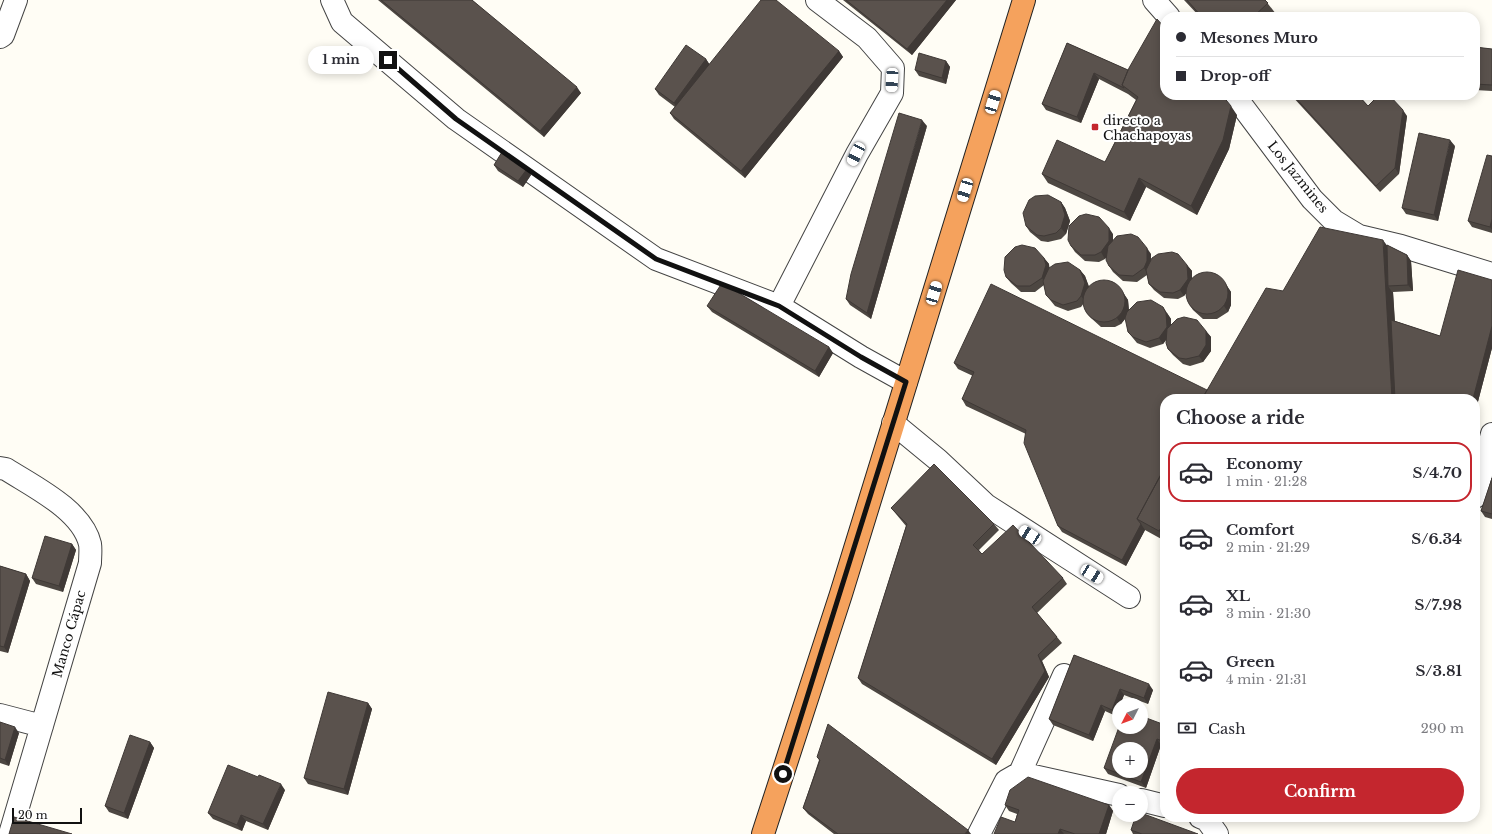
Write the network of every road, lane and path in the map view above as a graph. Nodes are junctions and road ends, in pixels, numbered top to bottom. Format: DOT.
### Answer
graph roads {
  1 [pos="16,0"];
  2 [pos="332,0"];
  3 [pos="818,0"];
  4 [pos="1024,0"];
  5 [pos="1154,0"];
  6 [pos="1165,12"];
  7 [pos="0,37"];
  8 [pos="1238,100"];
  9 [pos="1492,274"];
  10 [pos="779,306"];
  11 [pos="906,382"];
  12 [pos="894,423"];
  13 [pos="1492,434"];
  14 [pos="3,468"];
  15 [pos="1480,478"];
  16 [pos="1129,597"];
  17 [pos="1064,675"];
  18 [pos="0,715"];
  19 [pos="42,726"];
  20 [pos="1020,773"];
  21 [pos="1112,793"];
  22 [pos="1148,802"];
  23 [pos="1160,805"];
  24 [pos="1208,822"];
  25 [pos="10,834"];
  26 [pos="763,834"];
  27 [pos="979,834"];
  28 [pos="1217,834"];
  1 -- 7 [label="street"];
  2 -- 10 [label="street"];
  3 -- 10 [label="street"];
  4 -- 11 [label="highway"];
  5 -- 6 [label="street"];
  8 -- 9 [label="street, Los Jazmines"];
  10 -- 11 [label="street"];
  11 -- 12 [label="highway"];
  12 -- 16 [label="street"];
  12 -- 26 [label="highway"];
  13 -- 15 [label="street"];
  14 -- 19 [label="street, Manco Cápac"];
  17 -- 20 [label="street"];
  18 -- 19 [label="street"];
  19 -- 25 [label="street, Manco Cápac"];
  20 -- 21 [label="street"];
  20 -- 27 [label="street"];
  22 -- 23 [label="street"];
  24 -- 28 [label="street"];
}
